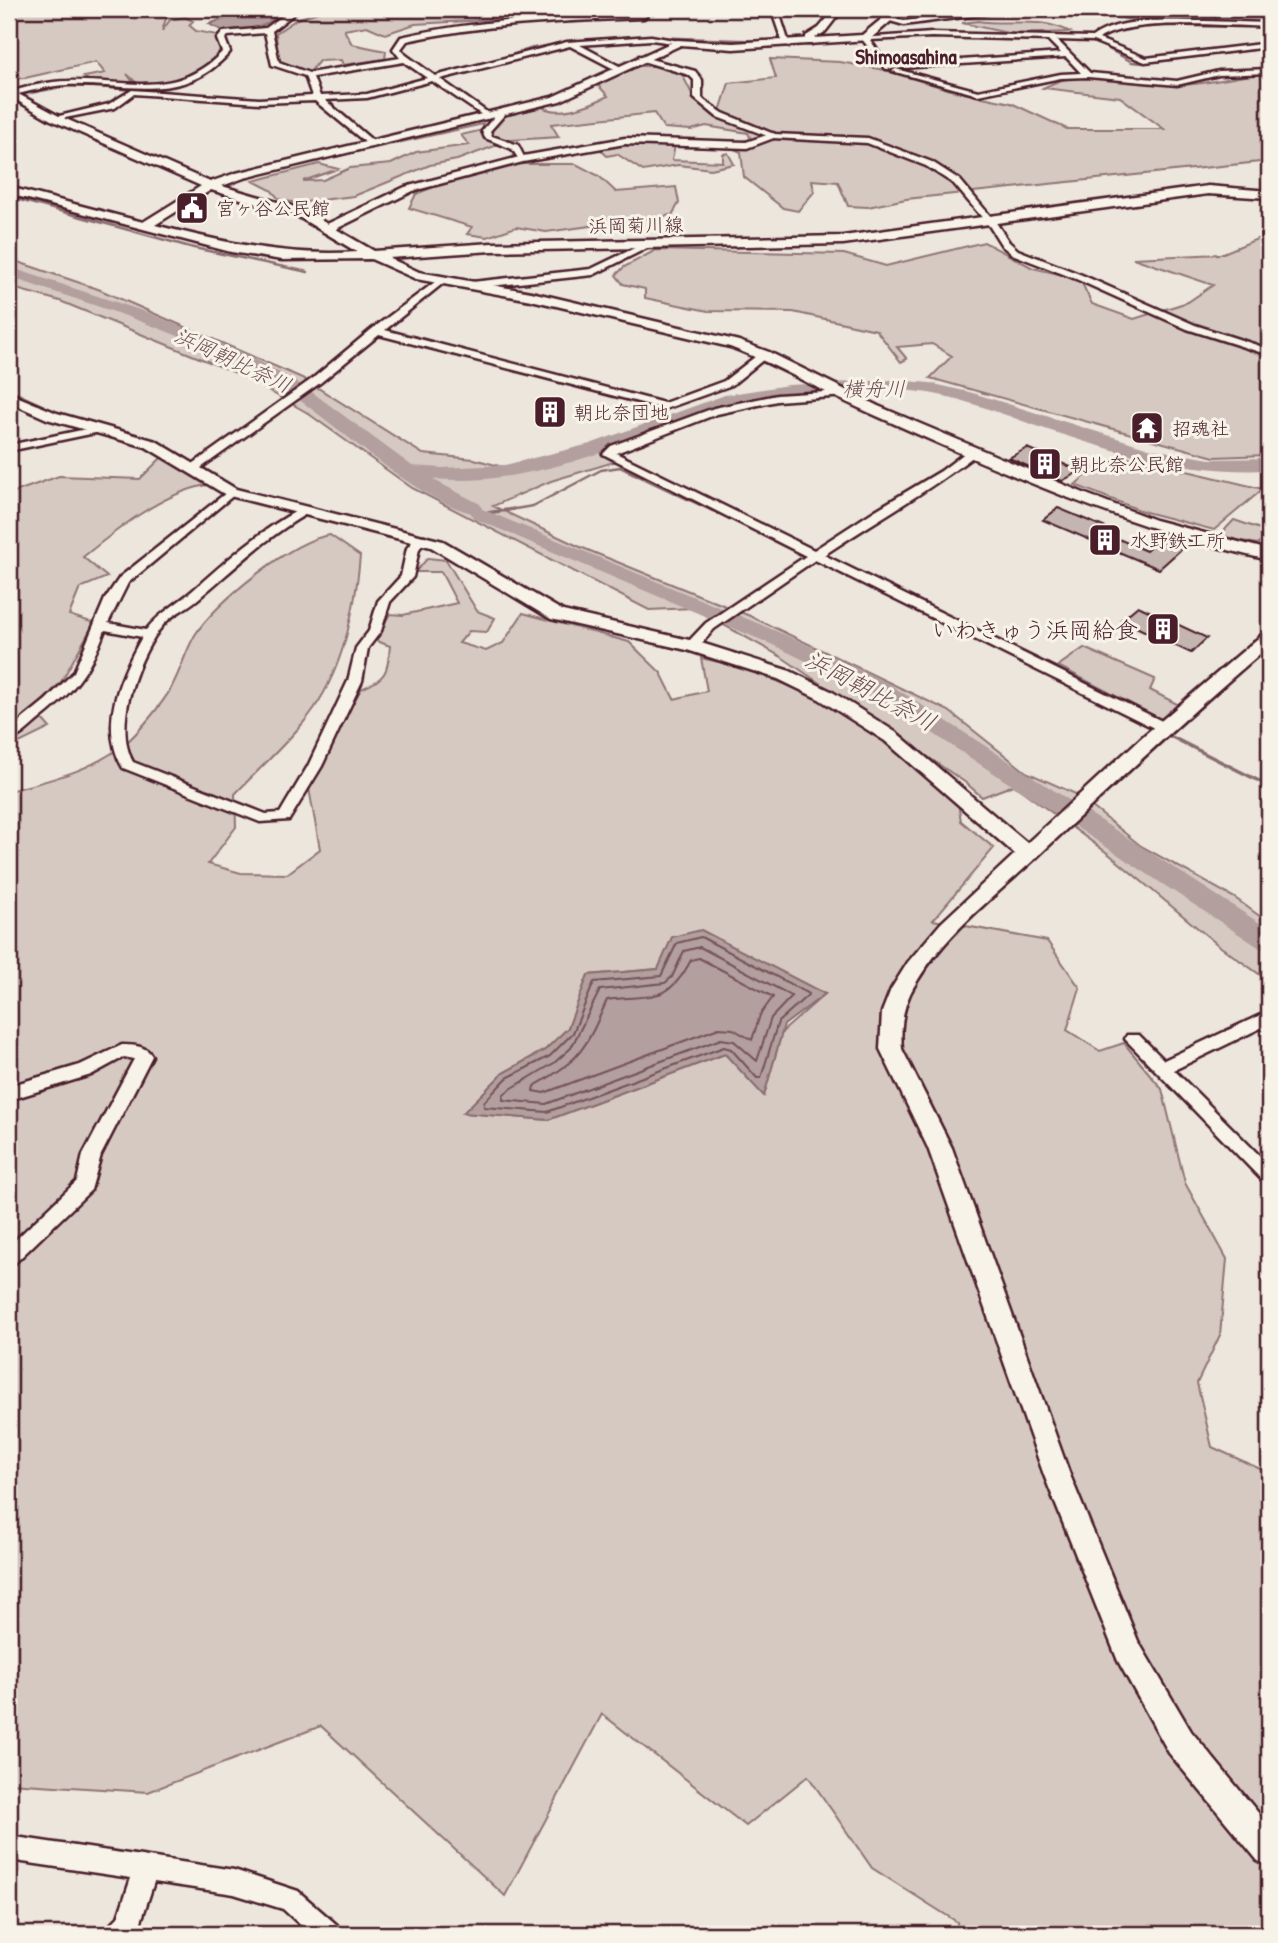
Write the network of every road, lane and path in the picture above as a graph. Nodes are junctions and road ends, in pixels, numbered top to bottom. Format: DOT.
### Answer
graph roads {
  1 [pos="296,9"];
  2 [pos="774,9"];
  3 [pos="839,9"];
  4 [pos="900,9"];
  5 [pos="1019,9"];
  6 [pos="647,12"];
  7 [pos="887,19"];
  8 [pos="550,20"];
  9 [pos="1269,25"];
  10 [pos="268,30"];
  11 [pos="651,37"];
  12 [pos="1050,37"];
  13 [pos="864,38"];
  14 [pos="1094,39"];
  15 [pos="809,40"];
  16 [pos="681,42"];
  17 [pos="786,42"];
  18 [pos="568,43"];
  19 [pos="1269,45"];
  20 [pos="1067,55"];
  21 [pos="642,58"];
  22 [pos="406,59"];
  23 [pos="886,67"];
  24 [pos="618,69"];
  25 [pos="1269,71"];
  26 [pos="307,75"];
  27 [pos="1088,75"];
  28 [pos="434,79"];
  29 [pos="131,90"];
  30 [pos="10,93"];
  31 [pos="317,98"];
  32 [pos="502,113"];
  33 [pos="488,117"];
  34 [pos="55,118"];
  35 [pos="773,136"];
  36 [pos="371,145"];
  37 [pos="523,159"];
  38 [pos="210,186"];
  39 [pos="9,191"];
  40 [pos="1269,194"];
  41 [pos="989,221"];
  42 [pos="144,226"];
  43 [pos="329,228"];
  44 [pos="650,244"];
  45 [pos="374,257"];
  46 [pos="439,282"];
  47 [pos="472,285"];
  48 [pos="376,331"];
  49 [pos="1269,352"];
  50 [pos="764,355"];
  51 [pos="842,394"];
  52 [pos="9,397"];
  53 [pos="96,430"];
  54 [pos="9,448"];
  55 [pos="974,451"];
  56 [pos="194,468"];
  57 [pos="231,492"];
  58 [pos="304,511"];
  59 [pos="421,539"];
  60 [pos="1269,555"];
  61 [pos="815,557"];
  62 [pos="100,625"];
  63 [pos="151,635"];
  64 [pos="1269,638"];
  65 [pos="692,646"];
  66 [pos="1160,730"];
  67 [pos="9,736"];
  68 [pos="1027,854"];
  69 [pos="1269,1017"];
  70 [pos="1133,1039"];
  71 [pos="1162,1068"];
  72 [pos="9,1093"];
  73 [pos="1269,1176"];
  74 [pos="9,1258"];
  75 [pos="9,1848"];
  76 [pos="1269,1850"];
  77 [pos="147,1867"];
  78 [pos="119,1934"];
  79 [pos="328,1934"];
  1 -- 10 [label="street"];
  2 -- 17 [label="street"];
  3 -- 15 [label="street"];
  4 -- 7 [label="street"];
  5 -- 7 [label="street"];
  6 -- 8 [label="street"];
  6 -- 11 [label="street"];
  7 -- 13 [label="street"];
  8 -- 18 [label="street"];
  8 -- 22 [label="street"];
  9 -- 14 [label="street"];
  10 -- 26 [label="street"];
  10 -- 29 [label="street"];
  11 -- 16 [label="street"];
  11 -- 18 [label="street"];
  12 -- 13 [label="street"];
  12 -- 14 [label="street"];
  12 -- 20 [label="street"];
  13 -- 15 [label="street"];
  13 -- 23 [label="street"];
  14 -- 19 [label="street"];
  15 -- 17 [label="street"];
  16 -- 17 [label="street"];
  16 -- 21 [label="street"];
  18 -- 24 [label="street"];
  18 -- 28 [label="street"];
  20 -- 23 [label="street"];
  20 -- 27 [label="street"];
  21 -- 24 [label="street"];
  21 -- 35 [label="street"];
  22 -- 26 [label="street"];
  22 -- 28 [label="street"];
  23 -- 27 [label="street"];
  24 -- 32 [label="street"];
  25 -- 27 [label="street"];
  26 -- 31 [label="street"];
  28 -- 31 [label="street"];
  28 -- 33 [label="street"];
  29 -- 30 [label="street"];
  29 -- 31 [label="street"];
  29 -- 34 [label="street"];
  30 -- 34 [label="street"];
  31 -- 36 [label="street"];
  32 -- 33 [label="street"];
  32 -- 37 [label="street"];
  33 -- 36 [label="street"];
  34 -- 38 [label="street"];
  35 -- 37 [label="street"];
  35 -- 41 [label="street"];
  36 -- 38 [label="street"];
  37 -- 43 [label="street"];
  38 -- 42 [label="street"];
  38 -- 43 [label="street"];
  39 -- 42 [label="street, 浜岡菊川線"];
  40 -- 41 [label="street, 浜岡菊川線"];
  41 -- 44 [label="street, 浜岡菊川線"];
  41 -- 49 [label="street"];
  42 -- 45 [label="street, 浜岡菊川線"];
  43 -- 45 [label="street"];
  44 -- 45 [label="street, 浜岡菊川線"];
  44 -- 47 [label="street"];
  45 -- 46 [label="street"];
  46 -- 47 [label="street"];
  46 -- 48 [label="street"];
  47 -- 50 [label="street"];
  48 -- 50 [label="street"];
  48 -- 56 [label="street"];
  50 -- 51 [label="street"];
  51 -- 55 [label="street"];
  51 -- 61 [label="street"];
  52 -- 53 [label="street"];
  53 -- 54 [label="street"];
  53 -- 56 [label="street"];
  55 -- 60 [label="street"];
  55 -- 61 [label="street"];
  56 -- 57 [label="street"];
  57 -- 58 [label="street"];
  57 -- 62 [label="street"];
  58 -- 59 [label="street"];
  58 -- 63 [label="street"];
  59 -- 63 [label="street"];
  59 -- 65 [label="street"];
  61 -- 65 [label="street"];
  61 -- 66 [label="street"];
  62 -- 63 [label="street"];
  62 -- 67 [label="street"];
  64 -- 66 [label="street"];
  65 -- 68 [label="street"];
  66 -- 68 [label="street"];
  68 -- 76 [label="street"];
  69 -- 71 [label="street"];
  70 -- 71 [label="street"];
  71 -- 73 [label="street"];
  72 -- 74 [label="street"];
  75 -- 77 [label="street"];
  77 -- 78 [label="street"];
  77 -- 79 [label="street"];
}
